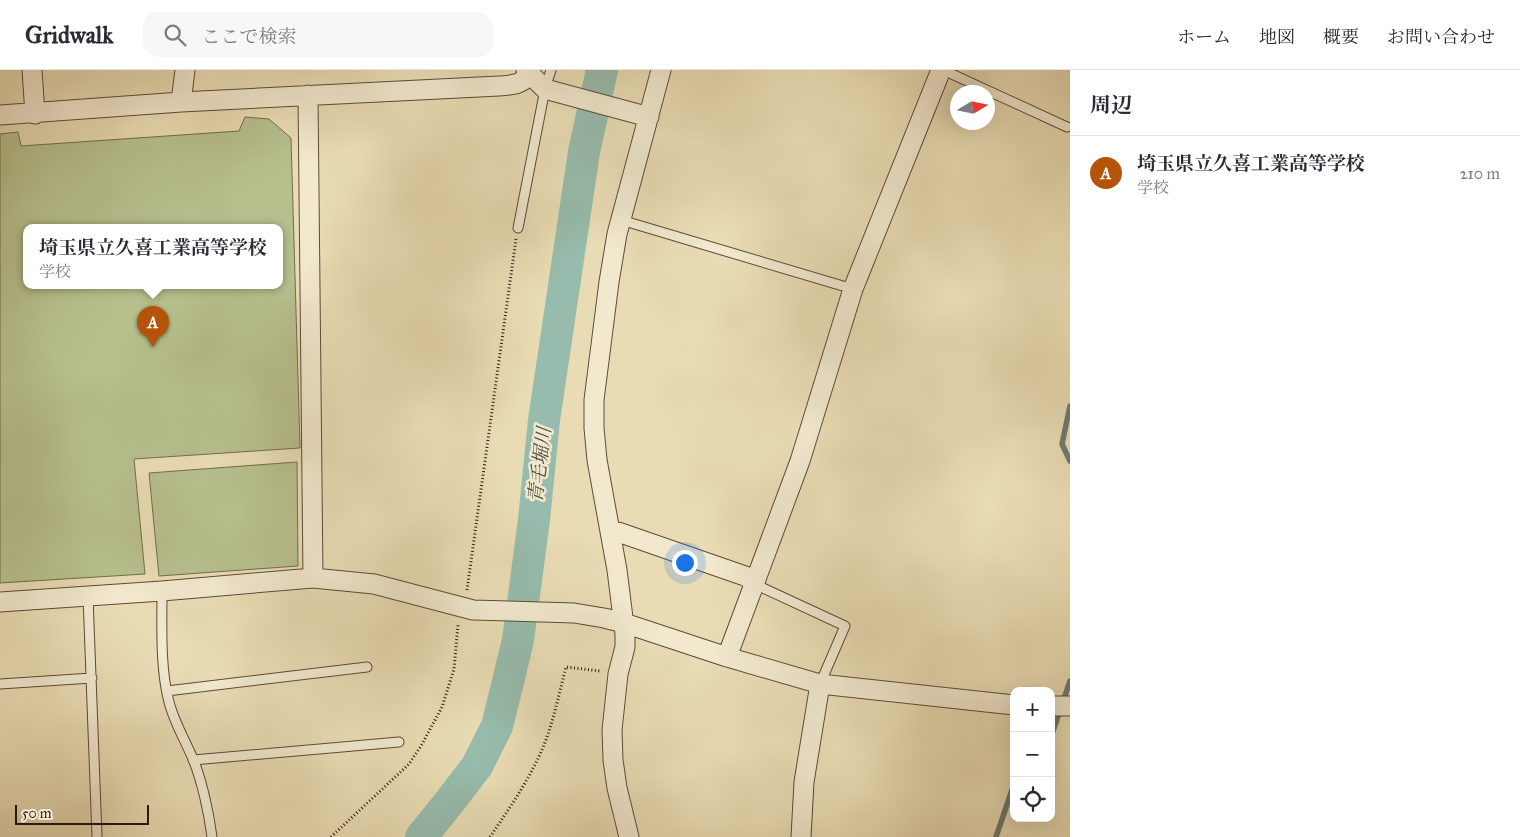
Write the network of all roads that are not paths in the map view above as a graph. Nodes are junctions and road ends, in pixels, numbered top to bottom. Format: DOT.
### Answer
graph roads {
  1 [pos="32,70"];
  2 [pos="185,70"];
  3 [pos="552,70"];
  4 [pos="661,70"];
  5 [pos="942,70"];
  6 [pos="528,72"];
  7 [pos="548,90"];
  8 [pos="308,95"];
  9 [pos="181,102"];
  10 [pos="35,114"];
  11 [pos="0,115"];
  12 [pos="644,116"];
  13 [pos="1067,128"];
  14 [pos="621,220"];
  15 [pos="518,228"];
  16 [pos="853,289"];
  17 [pos="611,532"];
  18 [pos="313,578"];
  19 [pos="755,582"];
  20 [pos="162,592"];
  21 [pos="88,596"];
  22 [pos="0,602"];
  23 [pos="624,623"];
  24 [pos="727,657"];
  25 [pos="367,666"];
  26 [pos="92,678"];
  27 [pos="0,684"];
  28 [pos="820,684"];
  29 [pos="167,691"];
  30 [pos="1010,705"];
  31 [pos="1055,706"];
  32 [pos="1070,706"];
  33 [pos="399,742"];
  34 [pos="193,760"];
  35 [pos="97,837"];
  36 [pos="212,837"];
  37 [pos="629,837"];
  38 [pos="801,837"];
  1 -- 10 [label="street"];
  2 -- 9 [label="street"];
  3 -- 7 [label="lane"];
  4 -- 12 [label="street"];
  5 -- 13 [label="lane"];
  5 -- 16 [label="street"];
  6 -- 7 [label="street"];
  6 -- 8 [label="street"];
  7 -- 12 [label="street"];
  7 -- 15 [label="lane"];
  8 -- 9 [label="street"];
  8 -- 18 [label="street"];
  9 -- 10 [label="street"];
  10 -- 11 [label="street"];
  12 -- 14 [label="street"];
  14 -- 16 [label="lane"];
  14 -- 17 [label="street"];
  16 -- 19 [label="street"];
  17 -- 19 [label="street"];
  17 -- 23 [label="street"];
  18 -- 20 [label="street"];
  18 -- 23 [label="street"];
  19 -- 24 [label="street"];
  19 -- 28 [label="lane"];
  20 -- 21 [label="street"];
  20 -- 29 [label="lane"];
  21 -- 22 [label="street"];
  21 -- 26 [label="lane"];
  23 -- 24 [label="street"];
  23 -- 37 [label="street"];
  24 -- 28 [label="street"];
  25 -- 29 [label="lane"];
  26 -- 27 [label="lane"];
  26 -- 35 [label="lane"];
  28 -- 30 [label="street"];
  28 -- 38 [label="street"];
  29 -- 34 [label="lane"];
  31 -- 32 [label="street"];
  33 -- 34 [label="lane"];
  34 -- 36 [label="lane"];
}
